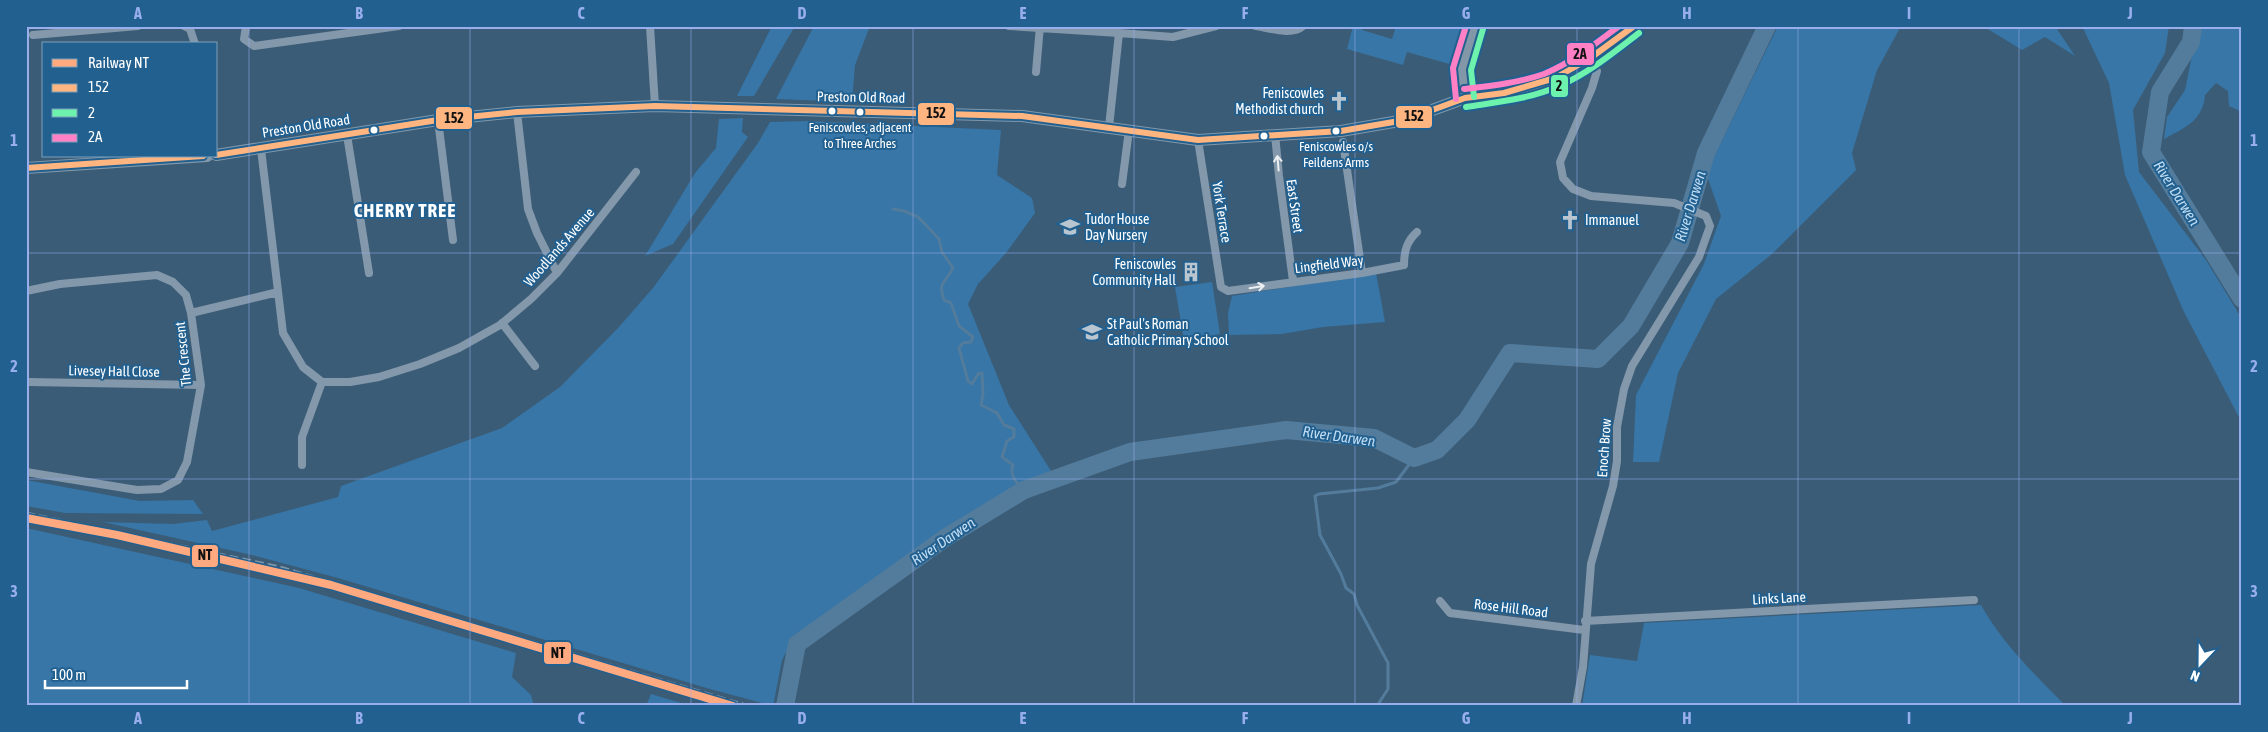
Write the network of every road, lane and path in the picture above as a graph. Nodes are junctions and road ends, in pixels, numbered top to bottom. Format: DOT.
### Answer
graph roads {
  1 [pos="138,26"];
  2 [pos="184,26"];
  3 [pos="246,26"];
  4 [pos="399,26"];
  5 [pos="650,26"];
  6 [pos="1009,26"];
  7 [pos="1216,26"];
  8 [pos="1256,26"];
  9 [pos="1303,26"];
  10 [pos="1474,26"];
  11 [pos="1634,26"];
  12 [pos="1040,28"];
  13 [pos="1090,28"];
  14 [pos="1119,33"];
  15 [pos="33,35"];
  16 [pos="194,42"];
  17 [pos="1589,59"];
  18 [pos="1036,72"];
  19 [pos="1465,98"];
  20 [pos="655,106"];
  21 [pos="517,112"];
  22 [pos="438,120"];
  23 [pos="1109,127"];
  24 [pos="1129,130"];
  25 [pos="1275,134"];
  26 [pos="347,135"];
  27 [pos="1198,140"];
  28 [pos="1342,142"];
  29 [pos="262,149"];
  30 [pos="218,155"];
  31 [pos="182,158"];
  32 [pos="26,168"];
  33 [pos="636,172"];
  34 [pos="1122,184"];
  35 [pos="1417,232"];
  36 [pos="453,240"];
  37 [pos="369,273"];
  38 [pos="557,273"];
  39 [pos="1362,273"];
  40 [pos="1293,281"];
  41 [pos="1221,287"];
  42 [pos="26,291"];
  43 [pos="278,292"];
  44 [pos="191,313"];
  45 [pos="502,324"];
  46 [pos="534,366"];
  47 [pos="28,382"];
  48 [pos="322,382"];
  49 [pos="201,385"];
  50 [pos="302,465"];
  51 [pos="26,472"];
  52 [pos="1974,600"];
  53 [pos="1440,601"];
  54 [pos="1585,621"];
  55 [pos="1584,630"];
  56 [pos="1576,706"];
  1 -- 15 [label="street"];
  2 -- 16 [label="street"];
  3 -- 4 [label="street"];
  5 -- 20 [label="street"];
  6 -- 12 [label="street"];
  7 -- 14 [label="street"];
  8 -- 9 [label="street"];
  10 -- 19 [label="main road"];
  11 -- 17 [label="main road, Preston Old Road"];
  12 -- 13 [label="street"];
  12 -- 18 [label="street"];
  13 -- 14 [label="street"];
  14 -- 23 [label="street"];
  17 -- 19 [label="main road, Preston Old Road"];
  17 -- 54 [label="street, Enoch Brow"];
  19 -- 25 [label="main road, Preston Old Road"];
  20 -- 21 [label="main road, Preston Old Road"];
  20 -- 23 [label="main road, Preston Old Road"];
  21 -- 22 [label="main road, Preston Old Road"];
  21 -- 38 [label="street"];
  22 -- 26 [label="main road, Preston Old Road"];
  22 -- 36 [label="street"];
  23 -- 24 [label="main road, Preston Old Road"];
  24 -- 27 [label="main road, Preston Old Road"];
  24 -- 34 [label="street"];
  25 -- 27 [label="main road, Preston Old Road"];
  40 -- 25 [label="street, East Street, one-way"];
  26 -- 29 [label="main road, Preston Old Road"];
  26 -- 37 [label="street"];
  27 -- 41 [label="street, York Terrace"];
  28 -- 39 [label="street"];
  29 -- 30 [label="main road, Preston Old Road"];
  29 -- 43 [label="street"];
  31 -- 32 [label="main road"];
  33 -- 38 [label="street, Woodlands Avenue"];
  35 -- 39 [label="street, Lingfield Way"];
  38 -- 45 [label="street, Woodlands Avenue"];
  39 -- 40 [label="street, Lingfield Way"];
  41 -- 40 [label="street, Lingfield Way, one-way"];
  42 -- 44 [label="street, The Crescent"];
  43 -- 44 [label="street"];
  43 -- 48 [label="street"];
  44 -- 49 [label="street, The Crescent"];
  45 -- 46 [label="street"];
  45 -- 48 [label="street, Woodlands Avenue"];
  47 -- 49 [label="street, Livesey Hall Close"];
  48 -- 50 [label="street"];
  49 -- 51 [label="street, The Crescent"];
  52 -- 54 [label="street, Links Lane"];
  53 -- 55 [label="street, Rose Hill Road"];
  54 -- 55 [label="street, Enoch Brow"];
  55 -- 56 [label="street, Enoch Brow"];
}
